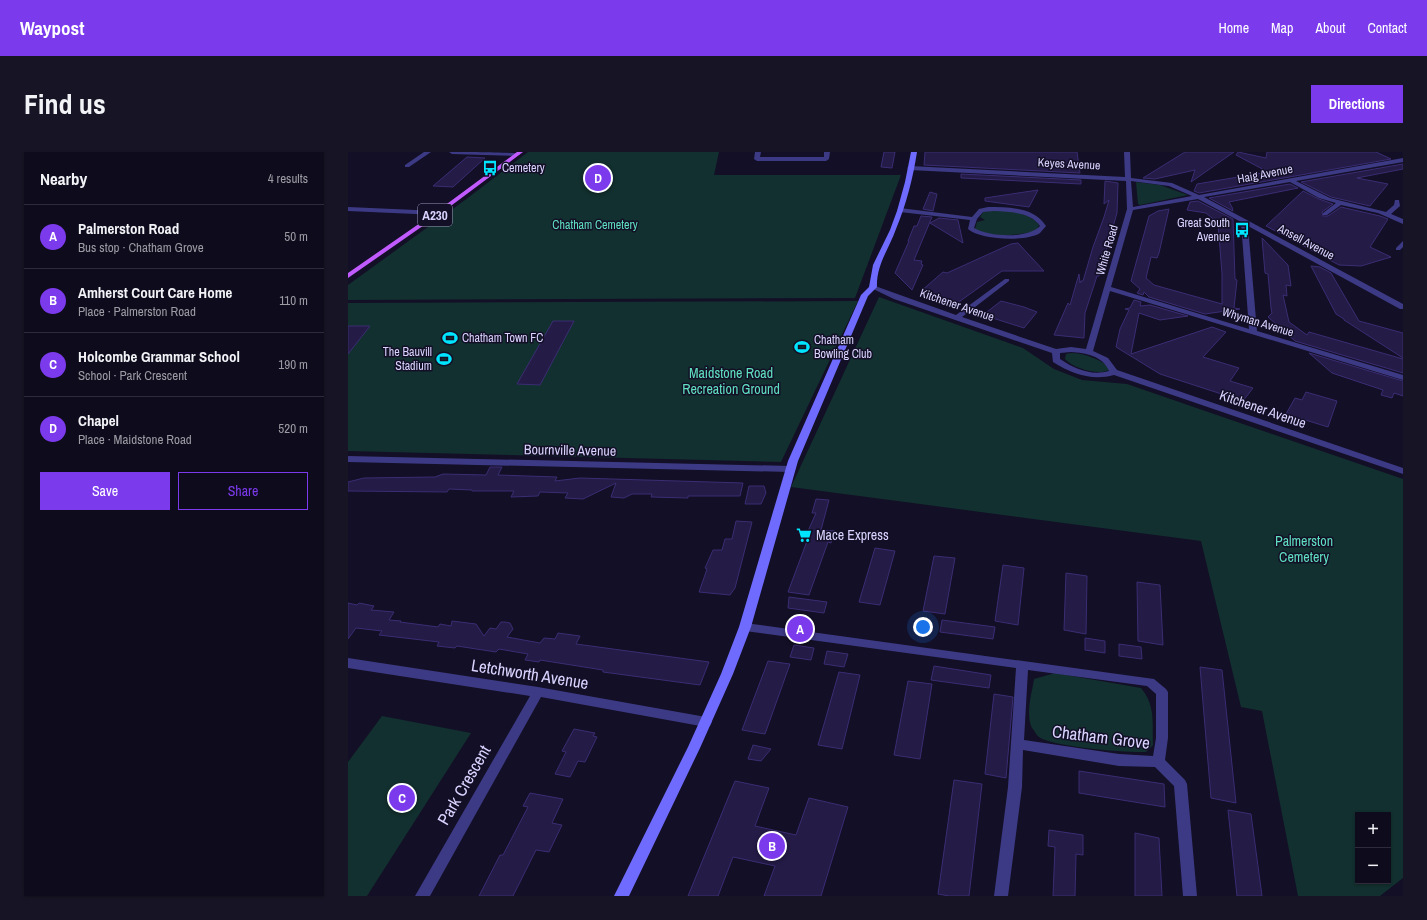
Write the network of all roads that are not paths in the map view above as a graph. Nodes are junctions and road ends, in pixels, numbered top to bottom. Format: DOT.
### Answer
graph roads {
  1 [pos="428,152"];
  2 [pos="452,152"];
  3 [pos="758,152"];
  4 [pos="827,152"];
  5 [pos="914,152"];
  6 [pos="1127,152"];
  7 [pos="519,153"];
  8 [pos="1403,160"];
  9 [pos="408,166"];
  10 [pos="910,168"];
  11 [pos="1129,178"];
  12 [pos="1290,180"];
  13 [pos="1199,197"];
  14 [pos="1396,201"];
  15 [pos="1340,203"];
  16 [pos="348,209"];
  17 [pos="1130,209"];
  18 [pos="900,210"];
  19 [pos="438,213"];
  20 [pos="1388,213"];
  21 [pos="1325,214"];
  22 [pos="974,219"];
  23 [pos="1244,221"];
  24 [pos="1403,222"];
  25 [pos="1403,243"];
  26 [pos="1398,249"];
  27 [pos="348,276"];
  28 [pos="1007,280"];
  29 [pos="873,287"];
  30 [pos="1107,288"];
  31 [pos="1403,307"];
  32 [pos="956,318"];
  33 [pos="1253,332"];
  34 [pos="1056,352"];
  35 [pos="1089,352"];
  36 [pos="1114,372"];
  37 [pos="1403,378"];
  38 [pos="348,458"];
  39 [pos="790,469"];
  40 [pos="1403,471"];
  41 [pos="745,626"];
  42 [pos="348,663"];
  43 [pos="1022,664"];
  44 [pos="538,692"];
  45 [pos="706,722"];
  46 [pos="1018,744"];
  47 [pos="1158,762"];
  48 [pos="422,896"];
  49 [pos="621,896"];
  50 [pos="1001,896"];
  51 [pos="1190,896"];
  1 -- 9 [label="street"];
  2 -- 7 [label="street"];
  3 -- 4 [label="street"];
  5 -- 10 [label="street"];
  6 -- 11 [label="street, White Road"];
  7 -- 19 [label="main road, A230"];
  8 -- 12 [label="street, Haig Avenue"];
  10 -- 11 [label="street, Keyes Avenue"];
  10 -- 18 [label="street"];
  11 -- 13 [label="street, Keyes Avenue"];
  11 -- 17 [label="street, White Road"];
  12 -- 13 [label="street, Haig Avenue"];
  12 -- 15 [label="street"];
  13 -- 17 [label="street, Haig Avenue"];
  13 -- 23 [label="street, Ansell Avenue"];
  14 -- 20 [label="street"];
  15 -- 20 [label="street"];
  15 -- 21 [label="street"];
  16 -- 19 [label="street"];
  17 -- 30 [label="street, White Road"];
  18 -- 22 [label="street"];
  18 -- 29 [label="street"];
  19 -- 27 [label="main road, A230"];
  20 -- 24 [label="street"];
  22 -- 22 [label="street"];
  23 -- 31 [label="street, Ansell Avenue"];
  23 -- 33 [label="street"];
  25 -- 26 [label="street"];
  28 -- 32 [label="street"];
  29 -- 32 [label="street, Kitchener Avenue"];
  29 -- 39 [label="street"];
  30 -- 33 [label="street, Whyman Avenue"];
  30 -- 35 [label="street, White Road"];
  32 -- 34 [label="street, Kitchener Avenue"];
  33 -- 37 [label="street, Whyman Avenue"];
  34 -- 35 [label="street, Kitchener Avenue"];
  34 -- 36 [label="street, Kitchener Avenue"];
  35 -- 36 [label="street, Kitchener Avenue"];
  36 -- 40 [label="street, Kitchener Avenue"];
  38 -- 39 [label="street, Bournville Avenue"];
  39 -- 41 [label="street"];
  41 -- 43 [label="street, Chatham Grove"];
  41 -- 45 [label="street"];
  42 -- 44 [label="street, Letchworth Avenue"];
  43 -- 46 [label="street"];
  43 -- 47 [label="street, Chatham Grove"];
  44 -- 45 [label="street, Letchworth Avenue"];
  44 -- 48 [label="street, Park Crescent"];
  45 -- 49 [label="street"];
  46 -- 47 [label="street, Chatham Grove"];
  46 -- 50 [label="street"];
  47 -- 51 [label="street"];
}
